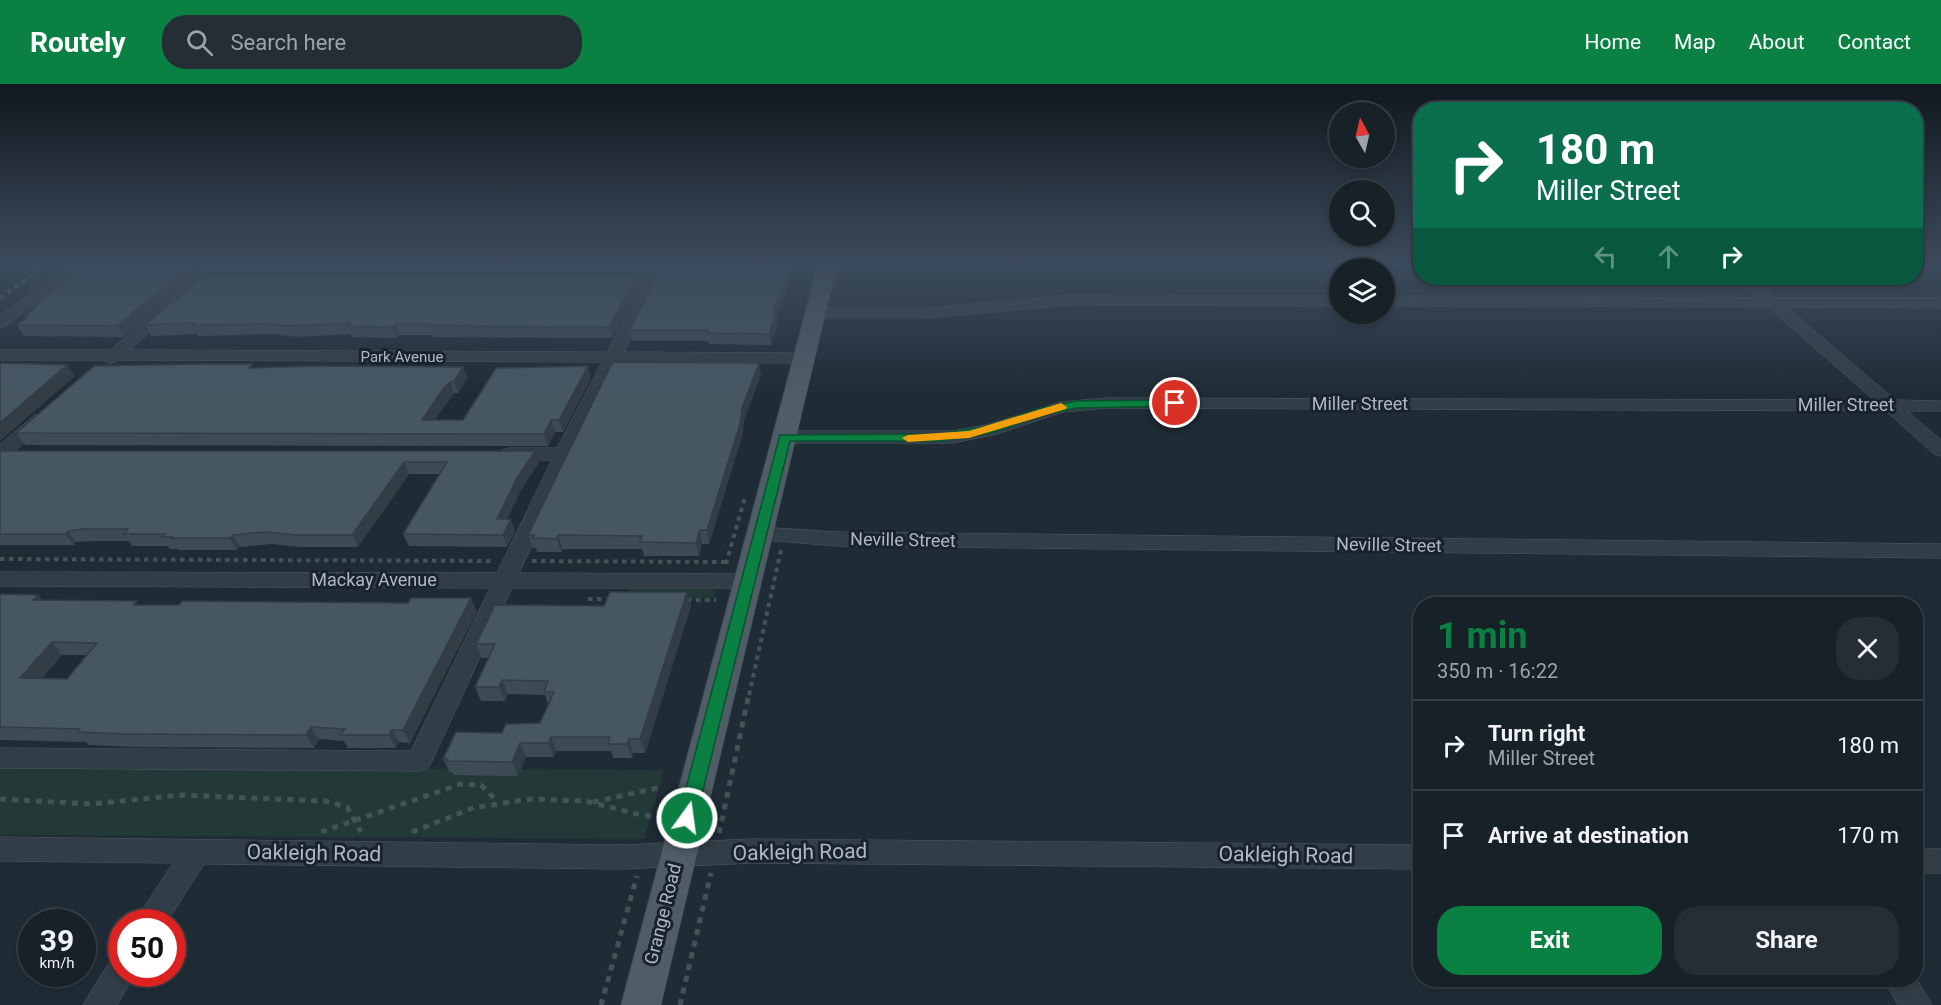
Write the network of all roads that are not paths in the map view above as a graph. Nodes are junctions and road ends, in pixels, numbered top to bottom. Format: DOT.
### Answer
graph roads {
  1 [pos="21,308"];
  2 [pos="170,308"];
  3 [pos="635,308"];
  4 [pos="817,308"];
  5 [pos="982,308"];
  6 [pos="1779,308"];
  7 [pos="816,313"];
  8 [pos="0,323"];
  9 [pos="0,355"];
  10 [pos="114,356"];
  11 [pos="614,357"];
  12 [pos="804,358"];
  13 [pos="93,374"];
  14 [pos="1890,405"];
  15 [pos="1941,406"];
  16 [pos="51,410"];
  17 [pos="784,437"];
  18 [pos="1941,450"];
  19 [pos="25,453"];
  20 [pos="1,454"];
  21 [pos="492,454"];
  22 [pos="564,454"];
  23 [pos="759,539"];
  24 [pos="1941,551"];
  25 [pos="508,571"];
  26 [pos="737,572"];
  27 [pos="0,579"];
  28 [pos="0,758"];
  29 [pos="0,849"];
  30 [pos="197,851"];
  31 [pos="1413,857"];
  32 [pos="1923,861"];
  33 [pos="1941,861"];
  34 [pos="695,862"];
  35 [pos="159,909"];
  36 [pos="110,987"];
  37 [pos="1904,987"];
  38 [pos="99,1005"];
  39 [pos="640,1005"];
  40 [pos="1916,1005"];
  1 -- 8 [label="street"];
  2 -- 10 [label="street"];
  3 -- 11 [label="street"];
  4 -- 7 [label="main road, Grange Road"];
  5 -- 7 [label="street"];
  6 -- 14 [label="street"];
  7 -- 12 [label="main road, Grange Road"];
  9 -- 10 [label="street, Park Avenue"];
  10 -- 11 [label="street, Park Avenue"];
  10 -- 13 [label="street"];
  11 -- 12 [label="street, Park Avenue"];
  11 -- 22 [label="street"];
  12 -- 17 [label="main road, Grange Road"];
  14 -- 15 [label="street, Miller Street"];
  14 -- 17 [label="street, Miller Street"];
  14 -- 18 [label="street"];
  16 -- 20 [label="street"];
  17 -- 23 [label="main road, Grange Road"];
  19 -- 20 [label="street"];
  21 -- 22 [label="street"];
  22 -- 25 [label="street"];
  23 -- 24 [label="street, Neville Street"];
  23 -- 26 [label="main road, Grange Road"];
  25 -- 26 [label="street, Mackay Avenue"];
  25 -- 27 [label="street, Mackay Avenue"];
  25 -- 28 [label="street"];
  26 -- 34 [label="main road, Grange Road"];
  29 -- 30 [label="street, Oakleigh Road"];
  30 -- 34 [label="street, Oakleigh Road"];
  30 -- 35 [label="street"];
  31 -- 34 [label="street, Oakleigh Road"];
  32 -- 33 [label="street"];
  34 -- 39 [label="main road, Grange Road"];
  36 -- 38 [label="street"];
  37 -- 40 [label="street"];
}
